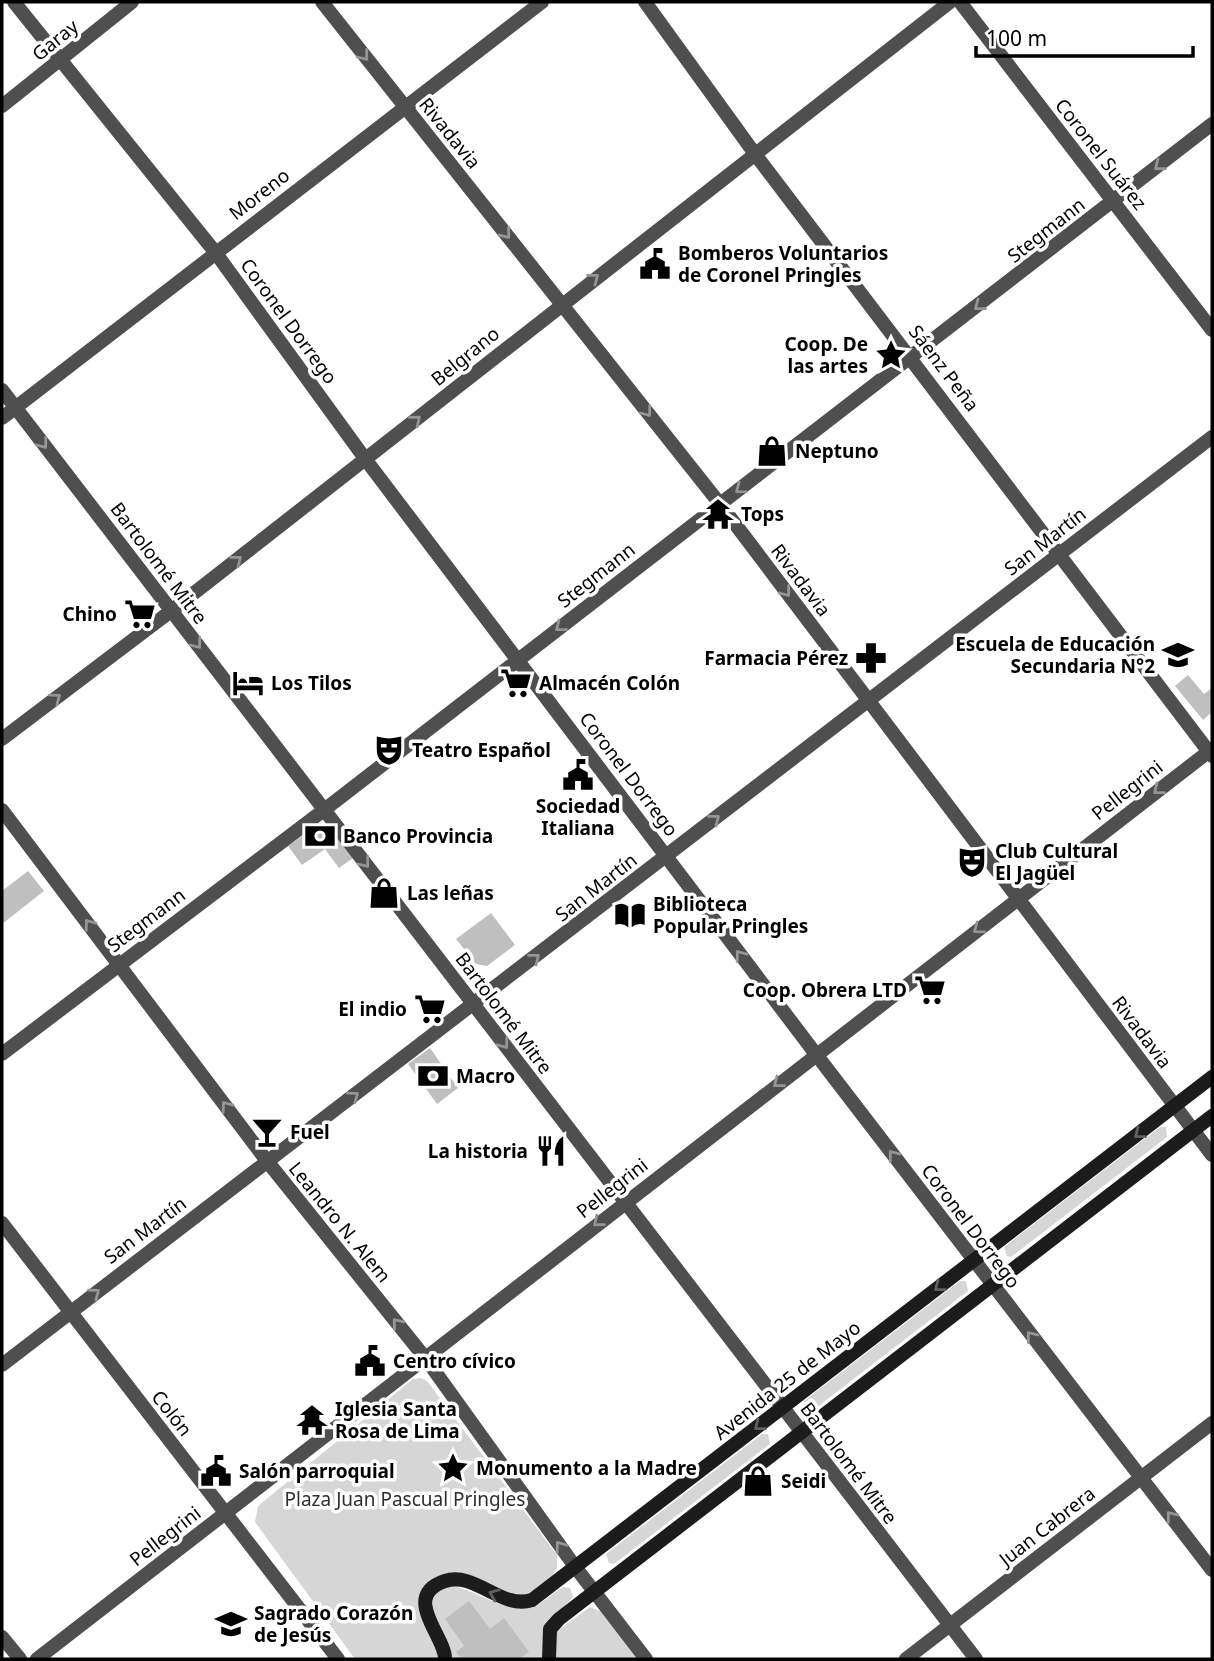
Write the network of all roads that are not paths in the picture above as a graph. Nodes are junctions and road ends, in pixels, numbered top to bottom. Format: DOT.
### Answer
graph roads {
  1 [pos="14,2"];
  2 [pos="132,2"];
  3 [pos="322,2"];
  4 [pos="541,2"];
  5 [pos="645,2"];
  6 [pos="950,2"];
  7 [pos="960,2"];
  8 [pos="60,61"];
  9 [pos="2,107"];
  10 [pos="404,107"];
  11 [pos="1212,124"];
  12 [pos="755,154"];
  13 [pos="1114,202"];
  14 [pos="215,253"];
  15 [pos="561,303"];
  16 [pos="1212,330"];
  17 [pos="912,357"];
  18 [pos="2,390"];
  19 [pos="15,408"];
  20 [pos="2,418"];
  21 [pos="1212,437"];
  22 [pos="366,460"];
  23 [pos="720,504"];
  24 [pos="1059,554"];
  25 [pos="172,611"];
  26 [pos="519,659"];
  27 [pos="868,702"];
  28 [pos="2,738"];
  29 [pos="1211,752"];
  30 [pos="2,810"];
  31 [pos="324,810"];
  32 [pos="666,856"];
  33 [pos="1017,899"];
  34 [pos="119,964"];
  35 [pos="474,1005"];
  36 [pos="2,1054"];
  37 [pos="815,1054"];
  38 [pos="1212,1077"];
  39 [pos="1175,1106"];
  40 [pos="1212,1116"];
  41 [pos="1193,1131"];
  42 [pos="1212,1156"];
  43 [pos="267,1161"];
  44 [pos="624,1202"];
  45 [pos="2,1223"];
  46 [pos="973,1261"];
  47 [pos="992,1286"];
  48 [pos="70,1312"];
  49 [pos="426,1359"];
  50 [pos="2,1365"];
  51 [pos="783,1408"];
  52 [pos="1212,1423"];
  53 [pos="802,1432"];
  54 [pos="1141,1478"];
  55 [pos="226,1514"];
  56 [pos="576,1568"];
  57 [pos="1212,1570"];
  58 [pos="594,1592"];
  59 [pos="950,1626"];
  60 [pos="2,1637"];
  61 [pos="20,1659"];
  62 [pos="37,1659"];
  63 [pos="338,1659"];
  64 [pos="445,1659"];
  65 [pos="549,1659"];
  66 [pos="646,1659"];
  67 [pos="906,1659"];
  68 [pos="976,1659"];
  1 -- 8 [label="street, Coronel Dorrego"];
  2 -- 8 [label="street, Garay"];
  3 -- 10 [label="street, Rivadavia, one-way"];
  4 -- 10 [label="street, Moreno"];
  5 -- 12 [label="street, Sáenz Peña"];
  6 -- 12 [label="street, Belgrano"];
  7 -- 13 [label="street, Coronel Suárez"];
  8 -- 9 [label="street, Garay"];
  8 -- 14 [label="street, Coronel Dorrego"];
  10 -- 14 [label="street, Moreno"];
  10 -- 15 [label="street, Rivadavia, one-way"];
  11 -- 13 [label="street, Stegmann, one-way"];
  15 -- 12 [label="street, Belgrano, one-way"];
  12 -- 17 [label="street, Sáenz Peña"];
  13 -- 16 [label="street, Coronel Suárez"];
  13 -- 17 [label="street, Stegmann, one-way"];
  14 -- 19 [label="street, Moreno"];
  14 -- 22 [label="street, Coronel Dorrego"];
  22 -- 15 [label="street, Belgrano, one-way"];
  15 -- 23 [label="street, Rivadavia, one-way"];
  17 -- 23 [label="street, Stegmann, one-way"];
  17 -- 24 [label="street, Sáenz Peña"];
  18 -- 19 [label="street, Bartolomé Mitre"];
  19 -- 20 [label="street, Moreno"];
  19 -- 25 [label="street, Bartolomé Mitre, one-way"];
  21 -- 24 [label="street, San Martín"];
  25 -- 22 [label="street, Belgrano, one-way"];
  22 -- 26 [label="street, Coronel Dorrego"];
  23 -- 26 [label="street, Stegmann, one-way"];
  23 -- 27 [label="street, Rivadavia, one-way"];
  24 -- 27 [label="street, San Martín"];
  24 -- 29 [label="street, Sáenz Peña"];
  28 -- 25 [label="street, Belgrano, one-way"];
  25 -- 31 [label="street, Bartolomé Mitre, one-way"];
  26 -- 31 [label="street, Stegmann"];
  26 -- 32 [label="street, Coronel Dorrego"];
  32 -- 27 [label="street, San Martín, one-way"];
  27 -- 33 [label="street, Rivadavia"];
  29 -- 33 [label="street, Pellegrini, one-way"];
  34 -- 30 [label="street, Leandro N. Alem, one-way"];
  31 -- 34 [label="street, Stegmann"];
  31 -- 35 [label="street, Bartolomé Mitre, one-way"];
  35 -- 32 [label="street, San Martín, one-way"];
  37 -- 32 [label="street, Coronel Dorrego, one-way"];
  33 -- 37 [label="street, Pellegrini, one-way"];
  33 -- 39 [label="street, Rivadavia"];
  34 -- 36 [label="street, Stegmann"];
  43 -- 34 [label="street, Leandro N. Alem, one-way"];
  43 -- 35 [label="street, San Martín, one-way"];
  35 -- 44 [label="street, Bartolomé Mitre, one-way"];
  37 -- 44 [label="street, Pellegrini, one-way"];
  46 -- 37 [label="street, Coronel Dorrego, one-way"];
  38 -- 39 [label="main road, Avenida 25 de Mayo"];
  39 -- 41 [label="street, Rivadavia"];
  39 -- 46 [label="main road, Avenida 25 de Mayo, one-way"];
  40 -- 41 [label="main road"];
  41 -- 42 [label="street, Rivadavia"];
  41 -- 47 [label="main road"];
  48 -- 43 [label="street, San Martín, one-way"];
  49 -- 43 [label="street, Leandro N. Alem, one-way"];
  44 -- 49 [label="street, Pellegrini, one-way"];
  44 -- 51 [label="street, Bartolomé Mitre"];
  45 -- 48 [label="street, Colón"];
  46 -- 47 [label="street, Coronel Dorrego"];
  46 -- 51 [label="main road, Avenida 25 de Mayo, one-way"];
  47 -- 53 [label="main road"];
  54 -- 47 [label="street, Coronel Dorrego, one-way"];
  48 -- 50 [label="street, San Martín"];
  48 -- 55 [label="street, Colón"];
  49 -- 55 [label="street, Pellegrini"];
  56 -- 49 [label="street, Leandro N. Alem, one-way"];
  51 -- 53 [label="street, Bartolomé Mitre"];
  51 -- 56 [label="main road, Avenida 25 de Mayo, one-way"];
  52 -- 54 [label="street, Juan Cabrera"];
  53 -- 58 [label="main road"];
  53 -- 59 [label="street, Bartolomé Mitre"];
  57 -- 54 [label="street, Coronel Dorrego, one-way"];
  54 -- 59 [label="street, Juan Cabrera"];
  55 -- 62 [label="street, Pellegrini"];
  55 -- 63 [label="street, Colón"];
  56 -- 58 [label="street, Leandro N. Alem"];
  56 -- 64 [label="main road, Avenida 25 de Mayo, one-way"];
  58 -- 65 [label="main road"];
  58 -- 66 [label="street, Leandro N. Alem"];
  59 -- 67 [label="street, Juan Cabrera"];
  59 -- 68 [label="street, Bartolomé Mitre"];
  60 -- 61 [label="street"];
}
